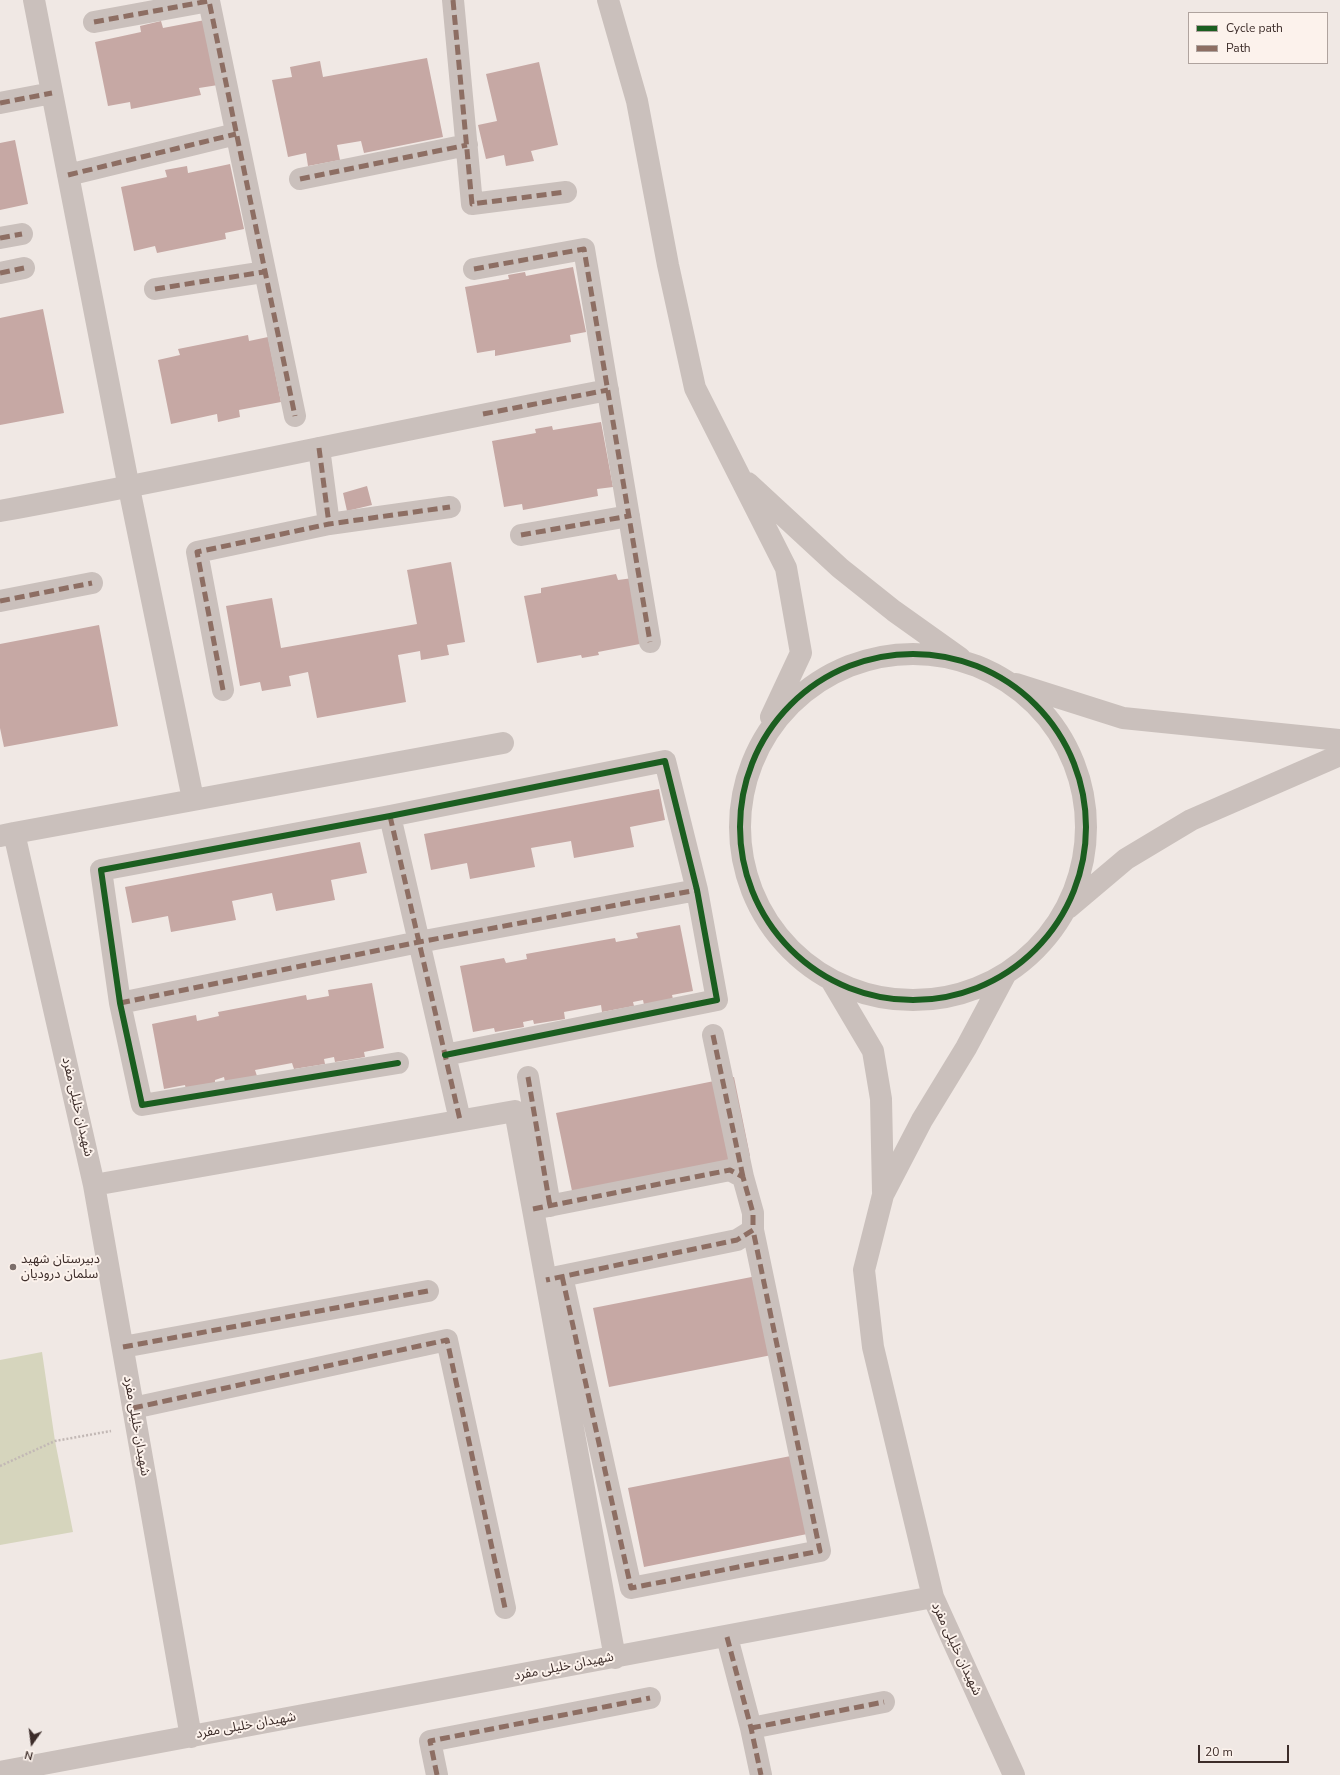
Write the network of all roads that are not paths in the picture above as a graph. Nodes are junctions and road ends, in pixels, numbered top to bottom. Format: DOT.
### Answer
graph roads {
  1 [pos="34,0"];
  2 [pos="453,0"];
  3 [pos="608,0"];
  4 [pos="94,22"];
  5 [pos="52,93"];
  6 [pos="0,104"];
  7 [pos="236,134"];
  8 [pos="467,145"];
  9 [pos="68,175"];
  10 [pos="300,180"];
  11 [pos="566,192"];
  12 [pos="22,234"];
  13 [pos="0,238"];
  14 [pos="24,268"];
  15 [pos="474,269"];
  16 [pos="264,272"];
  17 [pos="0,273"];
  18 [pos="155,289"];
  19 [pos="608,390"];
  20 [pos="295,416"];
  21 [pos="319,448"];
  22 [pos="737,472"];
  23 [pos="129,488"];
  24 [pos="450,507"];
  25 [pos="0,511"];
  26 [pos="629,516"];
  27 [pos="329,524"];
  28 [pos="521,535"];
  29 [pos="92,583"];
  30 [pos="0,601"];
  31 [pos="650,642"];
  32 [pos="967,662"];
  33 [pos="1007,681"];
  34 [pos="223,690"];
  35 [pos="1340,740"];
  36 [pos="503,743"];
  37 [pos="758,747"];
  38 [pos="1340,755"];
  39 [pos="193,800"];
  40 [pos="390,816"];
  41 [pos="7,835"];
  42 [pos="697,890"];
  43 [pos="1067,909"];
  44 [pos="419,942"];
  45 [pos="1005,975"];
  46 [pos="831,980"];
  47 [pos="120,1003"];
  48 [pos="713,1035"];
  49 [pos="445,1054"];
  50 [pos="398,1063"];
  51 [pos="528,1077"];
  52 [pos="460,1120"];
  53 [pos="743,1177"];
  54 [pos="94,1185"];
  55 [pos="883,1195"];
  56 [pos="541,1208"];
  57 [pos="753,1230"];
  58 [pos="554,1278"];
  59 [pos="428,1291"];
  60 [pos="122,1347"];
  61 [pos="135,1417"];
  62 [pos="933,1597"];
  63 [pos="505,1608"];
  64 [pos="727,1636"];
  65 [pos="615,1658"];
  66 [pos="650,1698"];
  67 [pos="884,1702"];
  68 [pos="751,1728"];
  69 [pos="191,1737"];
  70 [pos="0,1772"];
  71 [pos="437,1775"];
  72 [pos="760,1775"];
  73 [pos="1014,1775"];
  1 -- 5 [label="street"];
  2 -- 8 [label="street"];
  3 -- 22 [label="street"];
  4 -- 7 [label="street"];
  5 -- 6 [label="street"];
  5 -- 9 [label="street"];
  7 -- 9 [label="street"];
  7 -- 16 [label="street"];
  8 -- 10 [label="street"];
  8 -- 11 [label="street"];
  9 -- 23 [label="street"];
  12 -- 13 [label="street"];
  14 -- 17 [label="street"];
  15 -- 19 [label="street"];
  16 -- 18 [label="street"];
  16 -- 20 [label="street"];
  19 -- 21 [label="street"];
  19 -- 26 [label="street"];
  21 -- 23 [label="street"];
  21 -- 27 [label="street"];
  22 -- 32 [label="street"];
  22 -- 37 [label="street"];
  23 -- 25 [label="street"];
  23 -- 39 [label="street"];
  24 -- 27 [label="street"];
  26 -- 28 [label="street"];
  26 -- 31 [label="street"];
  27 -- 34 [label="street"];
  29 -- 30 [label="street"];
  32 -- 33 [label="street"];
  32 -- 37 [label="street"];
  33 -- 35 [label="street"];
  33 -- 43 [label="street"];
  36 -- 39 [label="street"];
  37 -- 46 [label="street"];
  38 -- 43 [label="street"];
  39 -- 41 [label="street"];
  40 -- 42 [label="street"];
  40 -- 44 [label="street"];
  40 -- 47 [label="street"];
  41 -- 54 [label="street, شهیدان خلیلی مفرد"];
  42 -- 44 [label="street"];
  42 -- 49 [label="street"];
  43 -- 45 [label="street"];
  44 -- 47 [label="street"];
  44 -- 49 [label="street"];
  45 -- 46 [label="street"];
  45 -- 55 [label="street"];
  46 -- 55 [label="street"];
  47 -- 50 [label="street"];
  48 -- 53 [label="street"];
  49 -- 52 [label="street"];
  51 -- 56 [label="street"];
  52 -- 54 [label="street"];
  52 -- 56 [label="street"];
  53 -- 56 [label="street"];
  53 -- 57 [label="street"];
  54 -- 60 [label="street, شهیدان خلیلی مفرد"];
  55 -- 62 [label="street"];
  56 -- 58 [label="street"];
  57 -- 58 [label="street"];
  57 -- 58 [label="street"];
  58 -- 65 [label="street"];
  59 -- 60 [label="street"];
  60 -- 61 [label="street, شهیدان خلیلی مفرد"];
  61 -- 63 [label="street"];
  61 -- 69 [label="street, شهیدان خلیلی مفرد"];
  62 -- 64 [label="street, شهیدان خلیلی مفرد"];
  62 -- 73 [label="street, شهیدان خلیلی مفرد"];
  64 -- 65 [label="street, شهیدان خلیلی مفرد"];
  64 -- 68 [label="street"];
  65 -- 69 [label="street, شهیدان خلیلی مفرد"];
  66 -- 71 [label="street"];
  67 -- 68 [label="street"];
  68 -- 72 [label="street"];
  69 -- 70 [label="street"];
}
